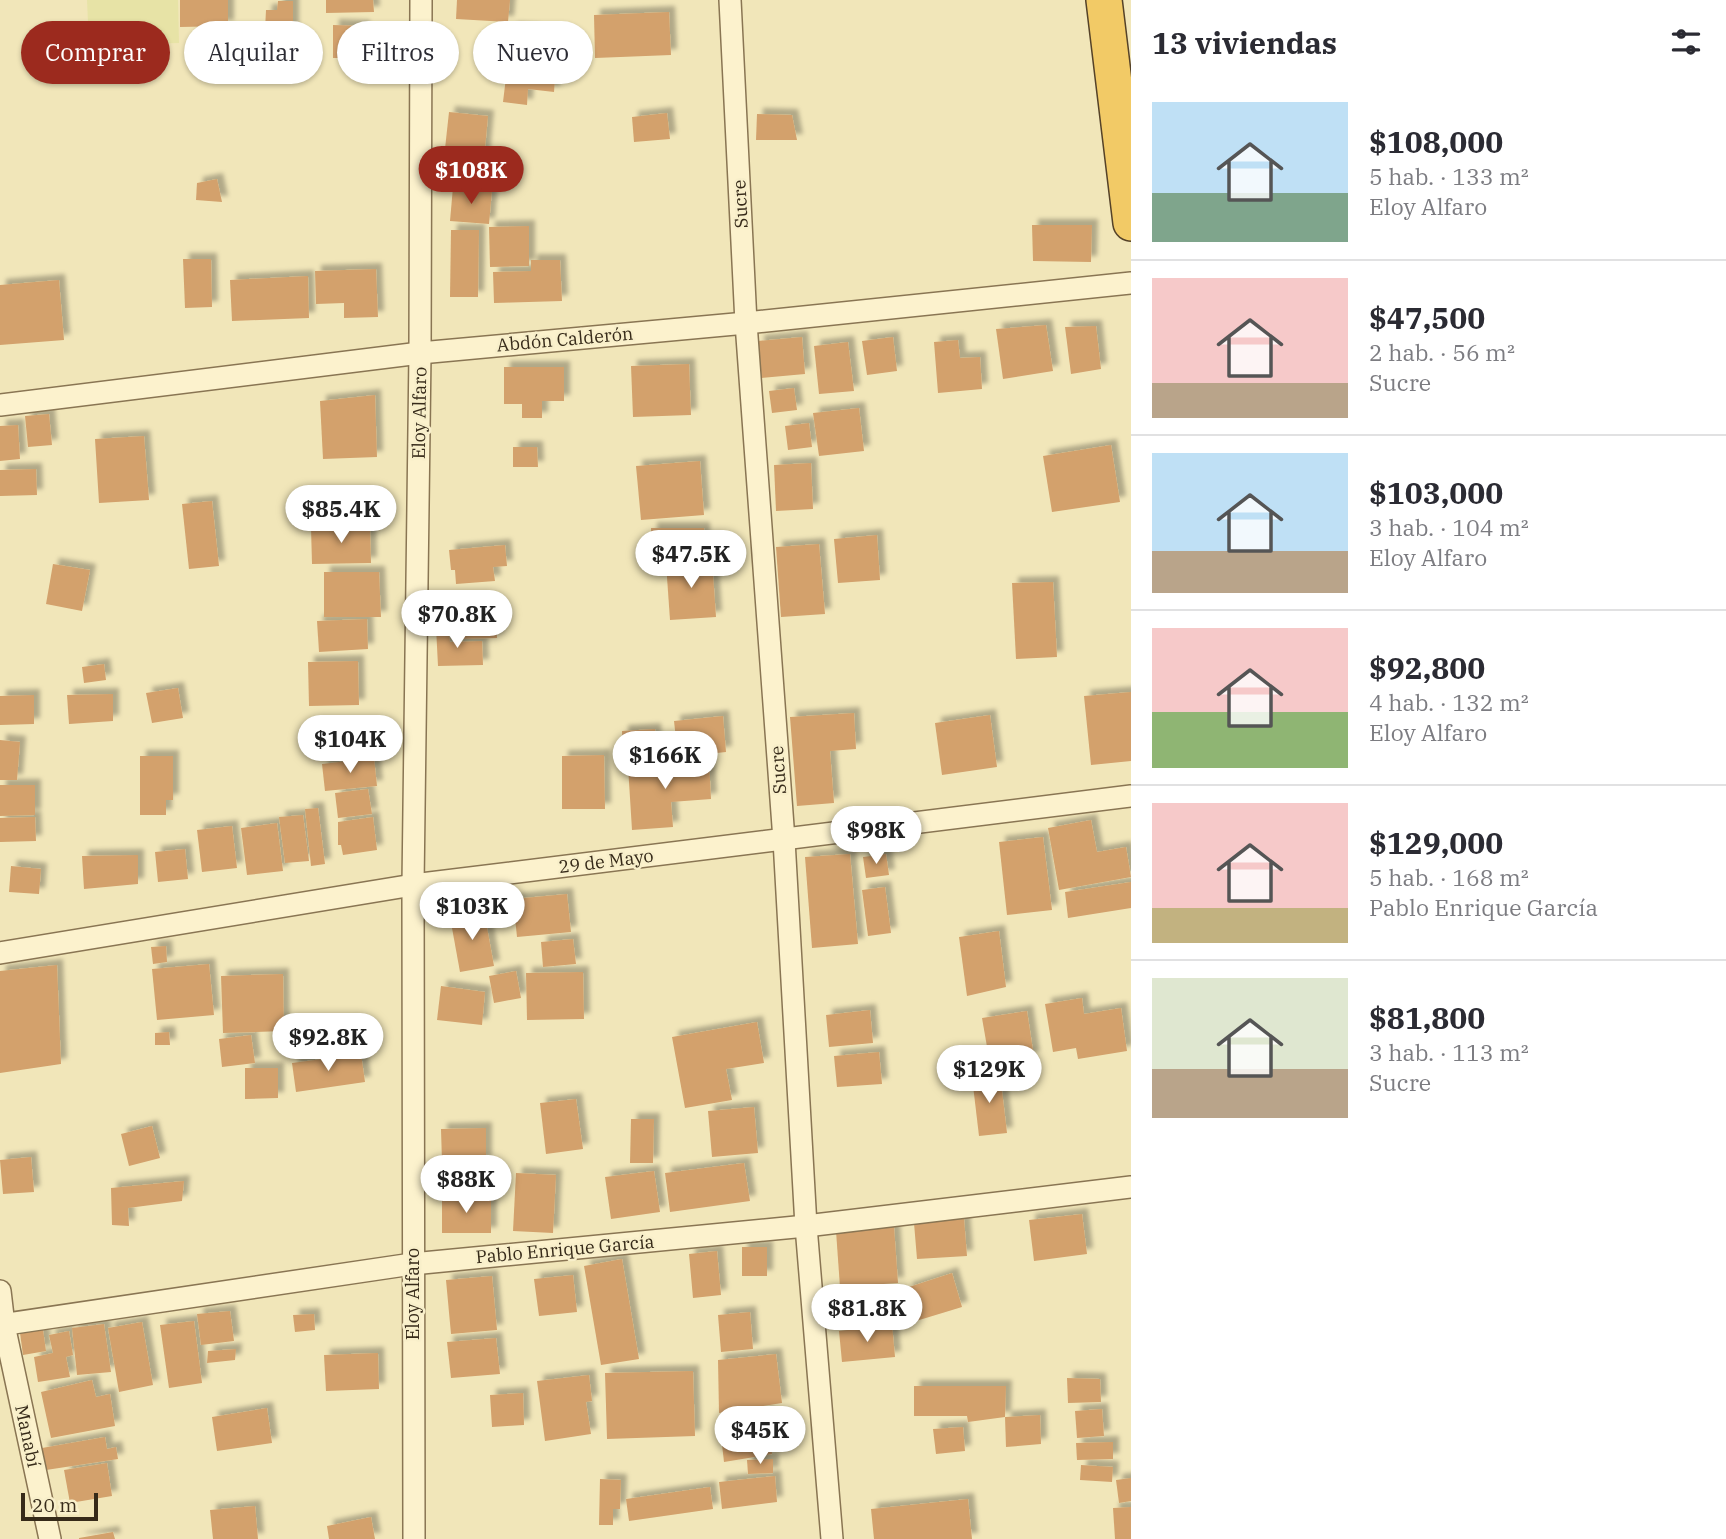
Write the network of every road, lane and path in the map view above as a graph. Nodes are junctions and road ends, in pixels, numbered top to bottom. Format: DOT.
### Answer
graph roads {
  1 [pos="421,0"];
  2 [pos="730,0"];
  3 [pos="1104,0"];
  4 [pos="1131,223"];
  5 [pos="1131,283"];
  6 [pos="746,323"];
  7 [pos="420,353"];
  8 [pos="0,405"];
  9 [pos="1131,796"];
  10 [pos="784,840"];
  11 [pos="412,885"];
  12 [pos="0,953"];
  13 [pos="1131,1187"];
  14 [pos="806,1226"];
  15 [pos="412,1264"];
  16 [pos="0,1292"];
  17 [pos="2,1325"];
  18 [pos="50,1539"];
  19 [pos="414,1539"];
  20 [pos="832,1539"];
  1 -- 7 [label="street, Eloy Alfaro"];
  2 -- 6 [label="street, Sucre"];
  3 -- 4 [label="highway"];
  5 -- 6 [label="street, Abdón Calderón"];
  6 -- 7 [label="street, Abdón Calderón"];
  6 -- 10 [label="street, Sucre"];
  7 -- 8 [label="street, Abdón Calderón"];
  7 -- 11 [label="street, Eloy Alfaro"];
  9 -- 10 [label="street, 29 de Mayo"];
  10 -- 11 [label="street, 29 de Mayo"];
  10 -- 14 [label="street, Sucre"];
  11 -- 12 [label="street, 29 de Mayo"];
  11 -- 15 [label="street, Eloy Alfaro"];
  13 -- 14 [label="street, Pablo Enrique García"];
  14 -- 15 [label="street, Pablo Enrique García"];
  14 -- 20 [label="street, Sucre"];
  15 -- 17 [label="street, Pablo Enrique García"];
  15 -- 19 [label="street, Eloy Alfaro"];
  16 -- 17 [label="street, Manabí"];
  17 -- 18 [label="street, Manabí"];
}
